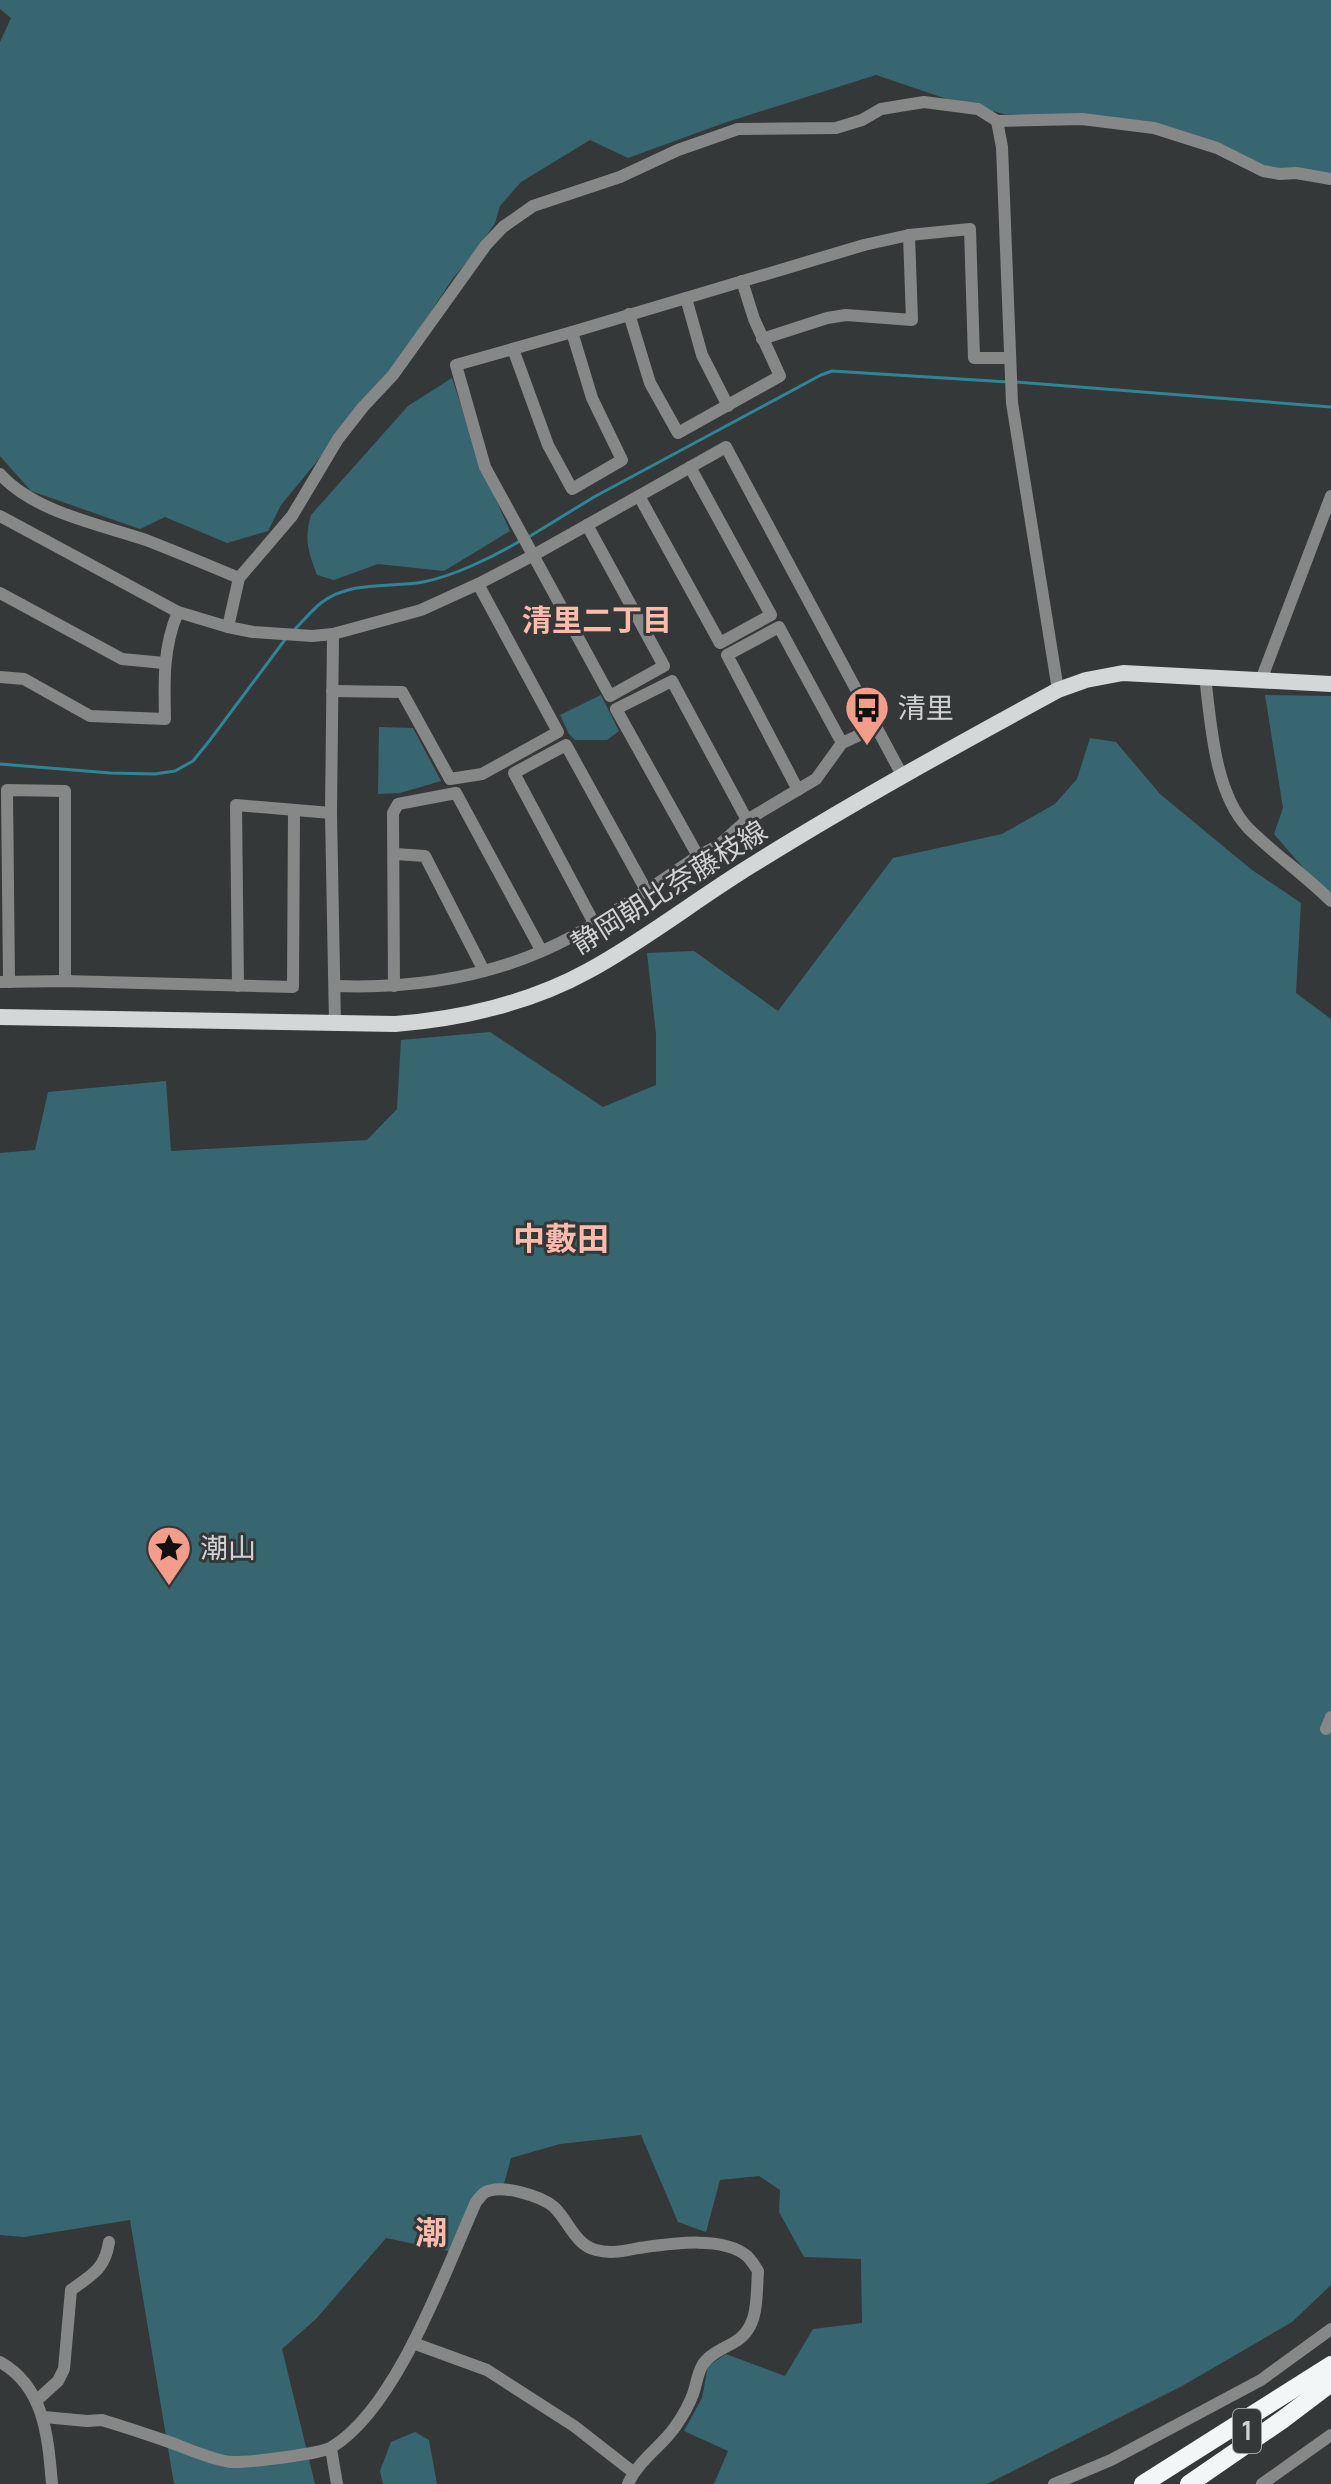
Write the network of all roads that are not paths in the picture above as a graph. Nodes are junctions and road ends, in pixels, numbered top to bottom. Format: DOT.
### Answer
graph roads {
  1 [pos="997,121"];
  2 [pos="1331,179"];
  3 [pos="909,235"];
  4 [pos="742,281"];
  5 [pos="686,298"];
  6 [pos="629,314"];
  7 [pos="572,332"];
  8 [pos="762,339"];
  9 [pos="513,349"];
  10 [pos="1009,365"];
  11 [pos="728,406"];
  12 [pos="690,467"];
  13 [pos="0,474"];
  14 [pos="639,496"];
  15 [pos="1331,496"];
  16 [pos="0,516"];
  17 [pos="587,525"];
  18 [pos="532,556"];
  19 [pos="239,578"];
  20 [pos="478,584"];
  21 [pos="0,593"];
  22 [pos="178,612"];
  23 [pos="228,627"];
  24 [pos="333,634"];
  25 [pos="164,663"];
  26 [pos="0,677"];
  27 [pos="1205,677"];
  28 [pos="1261,680"];
  29 [pos="1331,684"];
  30 [pos="1058,690"];
  31 [pos="332,691"];
  32 [pos="877,727"];
  33 [pos="842,743"];
  34 [pos="902,775"];
  35 [pos="798,790"];
  36 [pos="294,810"];
  37 [pos="331,813"];
  38 [pos="747,820"];
  39 [pos="395,854"];
  40 [pos="698,856"];
  41 [pos="646,890"];
  42 [pos="1331,901"];
  43 [pos="594,923"];
  44 [pos="541,950"];
  45 [pos="484,971"];
  46 [pos="65,981"];
  47 [pos="5,982"];
  48 [pos="238,986"];
  49 [pos="335,986"];
  50 [pos="394,986"];
  51 [pos="0,1017"];
  52 [pos="335,1025"];
  53 [pos="109,2242"];
  54 [pos="1331,2329"];
  55 [pos="413,2343"];
  56 [pos="0,2362"];
  57 [pos="1331,2365"];
  58 [pos="1331,2381"];
  59 [pos="36,2401"];
  60 [pos="44,2417"];
  61 [pos="1331,2435"];
  62 [pos="331,2449"];
  63 [pos="630,2478"];
  64 [pos="1150,2483"];
  65 [pos="52,2484"];
  66 [pos="337,2484"];
  67 [pos="1054,2484"];
  68 [pos="1189,2484"];
  69 [pos="1262,2484"];
  1 -- 2 [label="street"];
  1 -- 10 [label="street"];
  1 -- 19 [label="street"];
  3 -- 4 [label="street"];
  3 -- 8 [label="street"];
  3 -- 10 [label="street"];
  4 -- 5 [label="street"];
  4 -- 8 [label="street"];
  5 -- 6 [label="street"];
  5 -- 11 [label="street"];
  6 -- 7 [label="street"];
  6 -- 11 [label="street"];
  7 -- 9 [label="street"];
  7 -- 9 [label="street"];
  8 -- 11 [label="street"];
  9 -- 18 [label="street"];
  10 -- 30 [label="street"];
  12 -- 14 [label="street"];
  12 -- 14 [label="street"];
  12 -- 32 [label="street"];
  13 -- 19 [label="street"];
  14 -- 17 [label="street"];
  15 -- 28 [label="street"];
  16 -- 22 [label="street"];
  17 -- 18 [label="street"];
  17 -- 18 [label="street"];
  18 -- 20 [label="street"];
  19 -- 23 [label="street"];
  20 -- 24 [label="street"];
  20 -- 31 [label="street"];
  21 -- 25 [label="street"];
  22 -- 23 [label="street"];
  22 -- 25 [label="street"];
  23 -- 24 [label="street"];
  24 -- 31 [label="street"];
  25 -- 26 [label="street"];
  27 -- 28 [label="main road, 静岡朝比奈藤枝線"];
  27 -- 30 [label="main road, 静岡朝比奈藤枝線"];
  27 -- 42 [label="street"];
  28 -- 29 [label="main road, 静岡朝比奈藤枝線"];
  30 -- 34 [label="main road, 静岡朝比奈藤枝線"];
  31 -- 37 [label="street"];
  32 -- 33 [label="street"];
  32 -- 34 [label="street"];
  33 -- 35 [label="street"];
  33 -- 35 [label="street"];
  34 -- 52 [label="main road, 静岡朝比奈藤枝線"];
  35 -- 38 [label="street"];
  36 -- 37 [label="street"];
  36 -- 48 [label="street"];
  36 -- 48 [label="street"];
  37 -- 49 [label="street"];
  38 -- 40 [label="street"];
  38 -- 40 [label="street"];
  39 -- 44 [label="street"];
  39 -- 45 [label="street"];
  39 -- 50 [label="street"];
  40 -- 41 [label="street"];
  41 -- 43 [label="street"];
  41 -- 43 [label="street"];
  43 -- 44 [label="street"];
  44 -- 45 [label="street"];
  45 -- 50 [label="street"];
  46 -- 47 [label="street"];
  46 -- 47 [label="street"];
  46 -- 48 [label="street"];
  49 -- 50 [label="street"];
  49 -- 52 [label="street"];
  51 -- 52 [label="main road, 静岡朝比奈藤枝線"];
  53 -- 59 [label="street"];
  54 -- 67 [label="street"];
  55 -- 62 [label="street"];
  55 -- 63 [label="street"];
  55 -- 63 [label="street"];
  56 -- 59 [label="street"];
  57 -- 64 [label="highway"];
  58 -- 64 [label="highway, 1"];
  58 -- 68 [label="highway"];
  59 -- 60 [label="street"];
  60 -- 62 [label="street"];
  60 -- 65 [label="street"];
  61 -- 69 [label="street"];
  62 -- 66 [label="street"];
}
